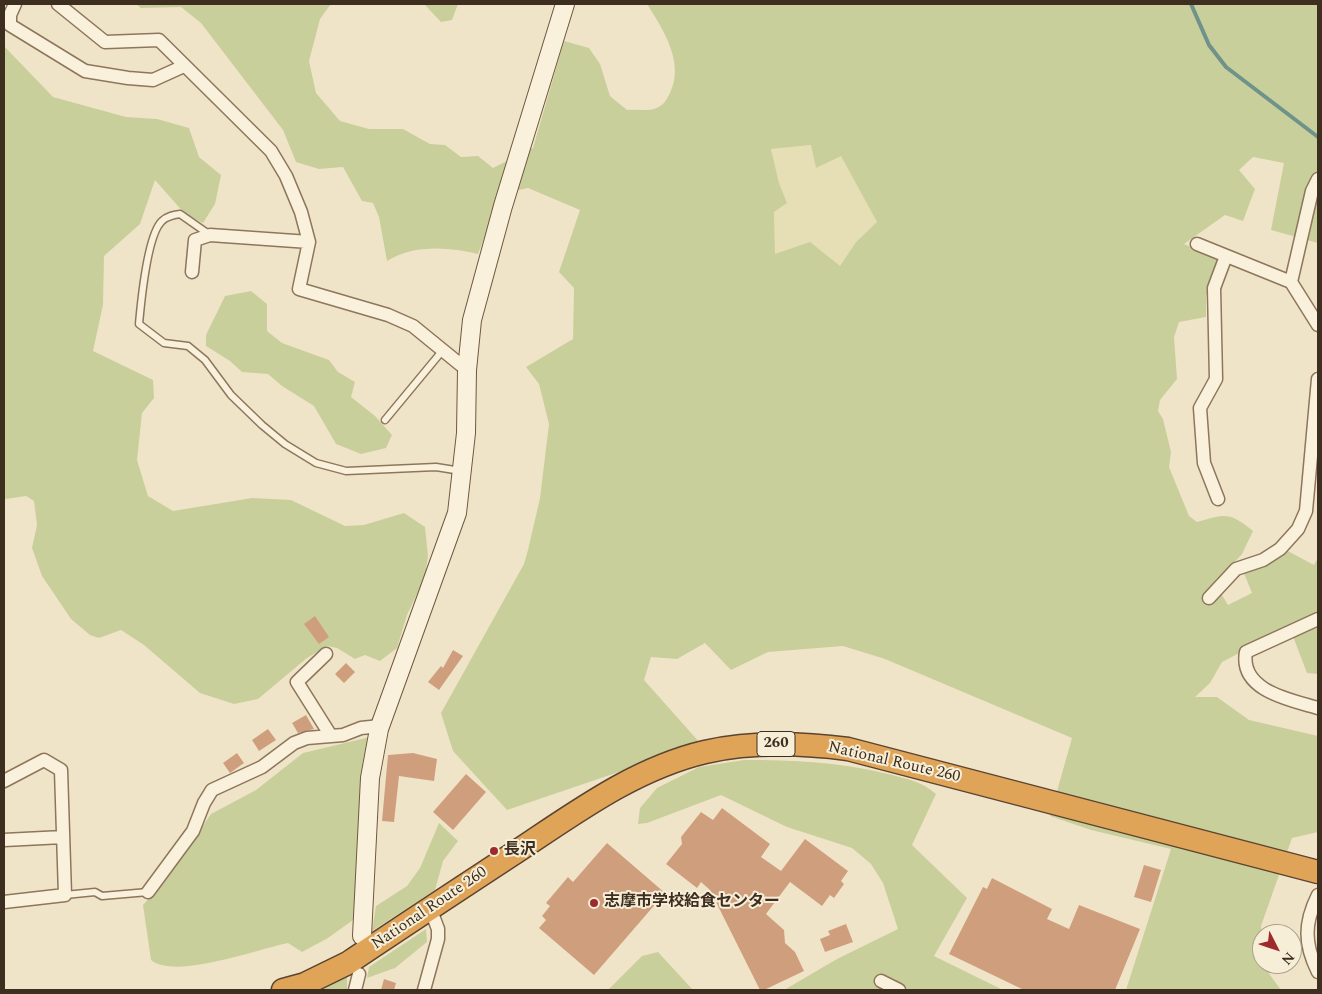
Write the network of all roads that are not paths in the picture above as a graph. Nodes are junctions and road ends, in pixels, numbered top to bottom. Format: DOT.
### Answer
graph roads {
  1 [pos="15,4"];
  2 [pos="58,4"];
  3 [pos="565,4"];
  4 [pos="184,66"];
  5 [pos="1318,179"];
  6 [pos="210,234"];
  7 [pos="309,242"];
  8 [pos="1197,244"];
  9 [pos="1226,256"];
  10 [pos="192,272"];
  11 [pos="1291,282"];
  12 [pos="1318,325"];
  13 [pos="443,350"];
  14 [pos="467,370"];
  15 [pos="1318,379"];
  16 [pos="1317,419"];
  17 [pos="385,420"];
  18 [pos="462,472"];
  19 [pos="1218,499"];
  20 [pos="1209,598"];
  21 [pos="1318,619"];
  22 [pos="326,654"];
  23 [pos="1318,708"];
  24 [pos="380,726"];
  25 [pos="331,736"];
  26 [pos="4,781"];
  27 [pos="63,837"];
  28 [pos="4,840"];
  29 [pos="1318,872"];
  30 [pos="148,892"];
  31 [pos="1318,895"];
  32 [pos="66,896"];
  33 [pos="4,902"];
  34 [pos="430,908"];
  35 [pos="362,936"];
  36 [pos="1318,972"];
  37 [pos="359,974"];
  38 [pos="283,990"];
  39 [pos="355,990"];
  40 [pos="424,990"];
  41 [pos="886,990"];
  42 [pos="899,990"];
  1 -- 4 [label="street"];
  2 -- 4 [label="street"];
  3 -- 14 [label="street"];
  4 -- 7 [label="street"];
  5 -- 11 [label="street"];
  6 -- 7 [label="street"];
  6 -- 10 [label="street"];
  6 -- 18 [label="lane"];
  7 -- 13 [label="street"];
  8 -- 9 [label="street"];
  9 -- 11 [label="street"];
  9 -- 19 [label="street"];
  11 -- 12 [label="street"];
  13 -- 14 [label="street"];
  13 -- 17 [label="lane"];
  14 -- 18 [label="street"];
  15 -- 16 [label="street"];
  16 -- 20 [label="street"];
  18 -- 24 [label="street"];
  21 -- 23 [label="street"];
  22 -- 25 [label="street"];
  24 -- 25 [label="street"];
  24 -- 35 [label="street"];
  25 -- 30 [label="street"];
  26 -- 27 [label="street"];
  27 -- 28 [label="street"];
  27 -- 32 [label="street"];
  29 -- 34 [label="highway, National Route 260 / 260"];
  30 -- 32 [label="lane"];
  31 -- 36 [label="street"];
  32 -- 33 [label="street"];
  34 -- 38 [label="highway, National Route 260 / 260"];
  34 -- 40 [label="street"];
  37 -- 39 [label="street"];
  41 -- 42 [label="street"];
}
